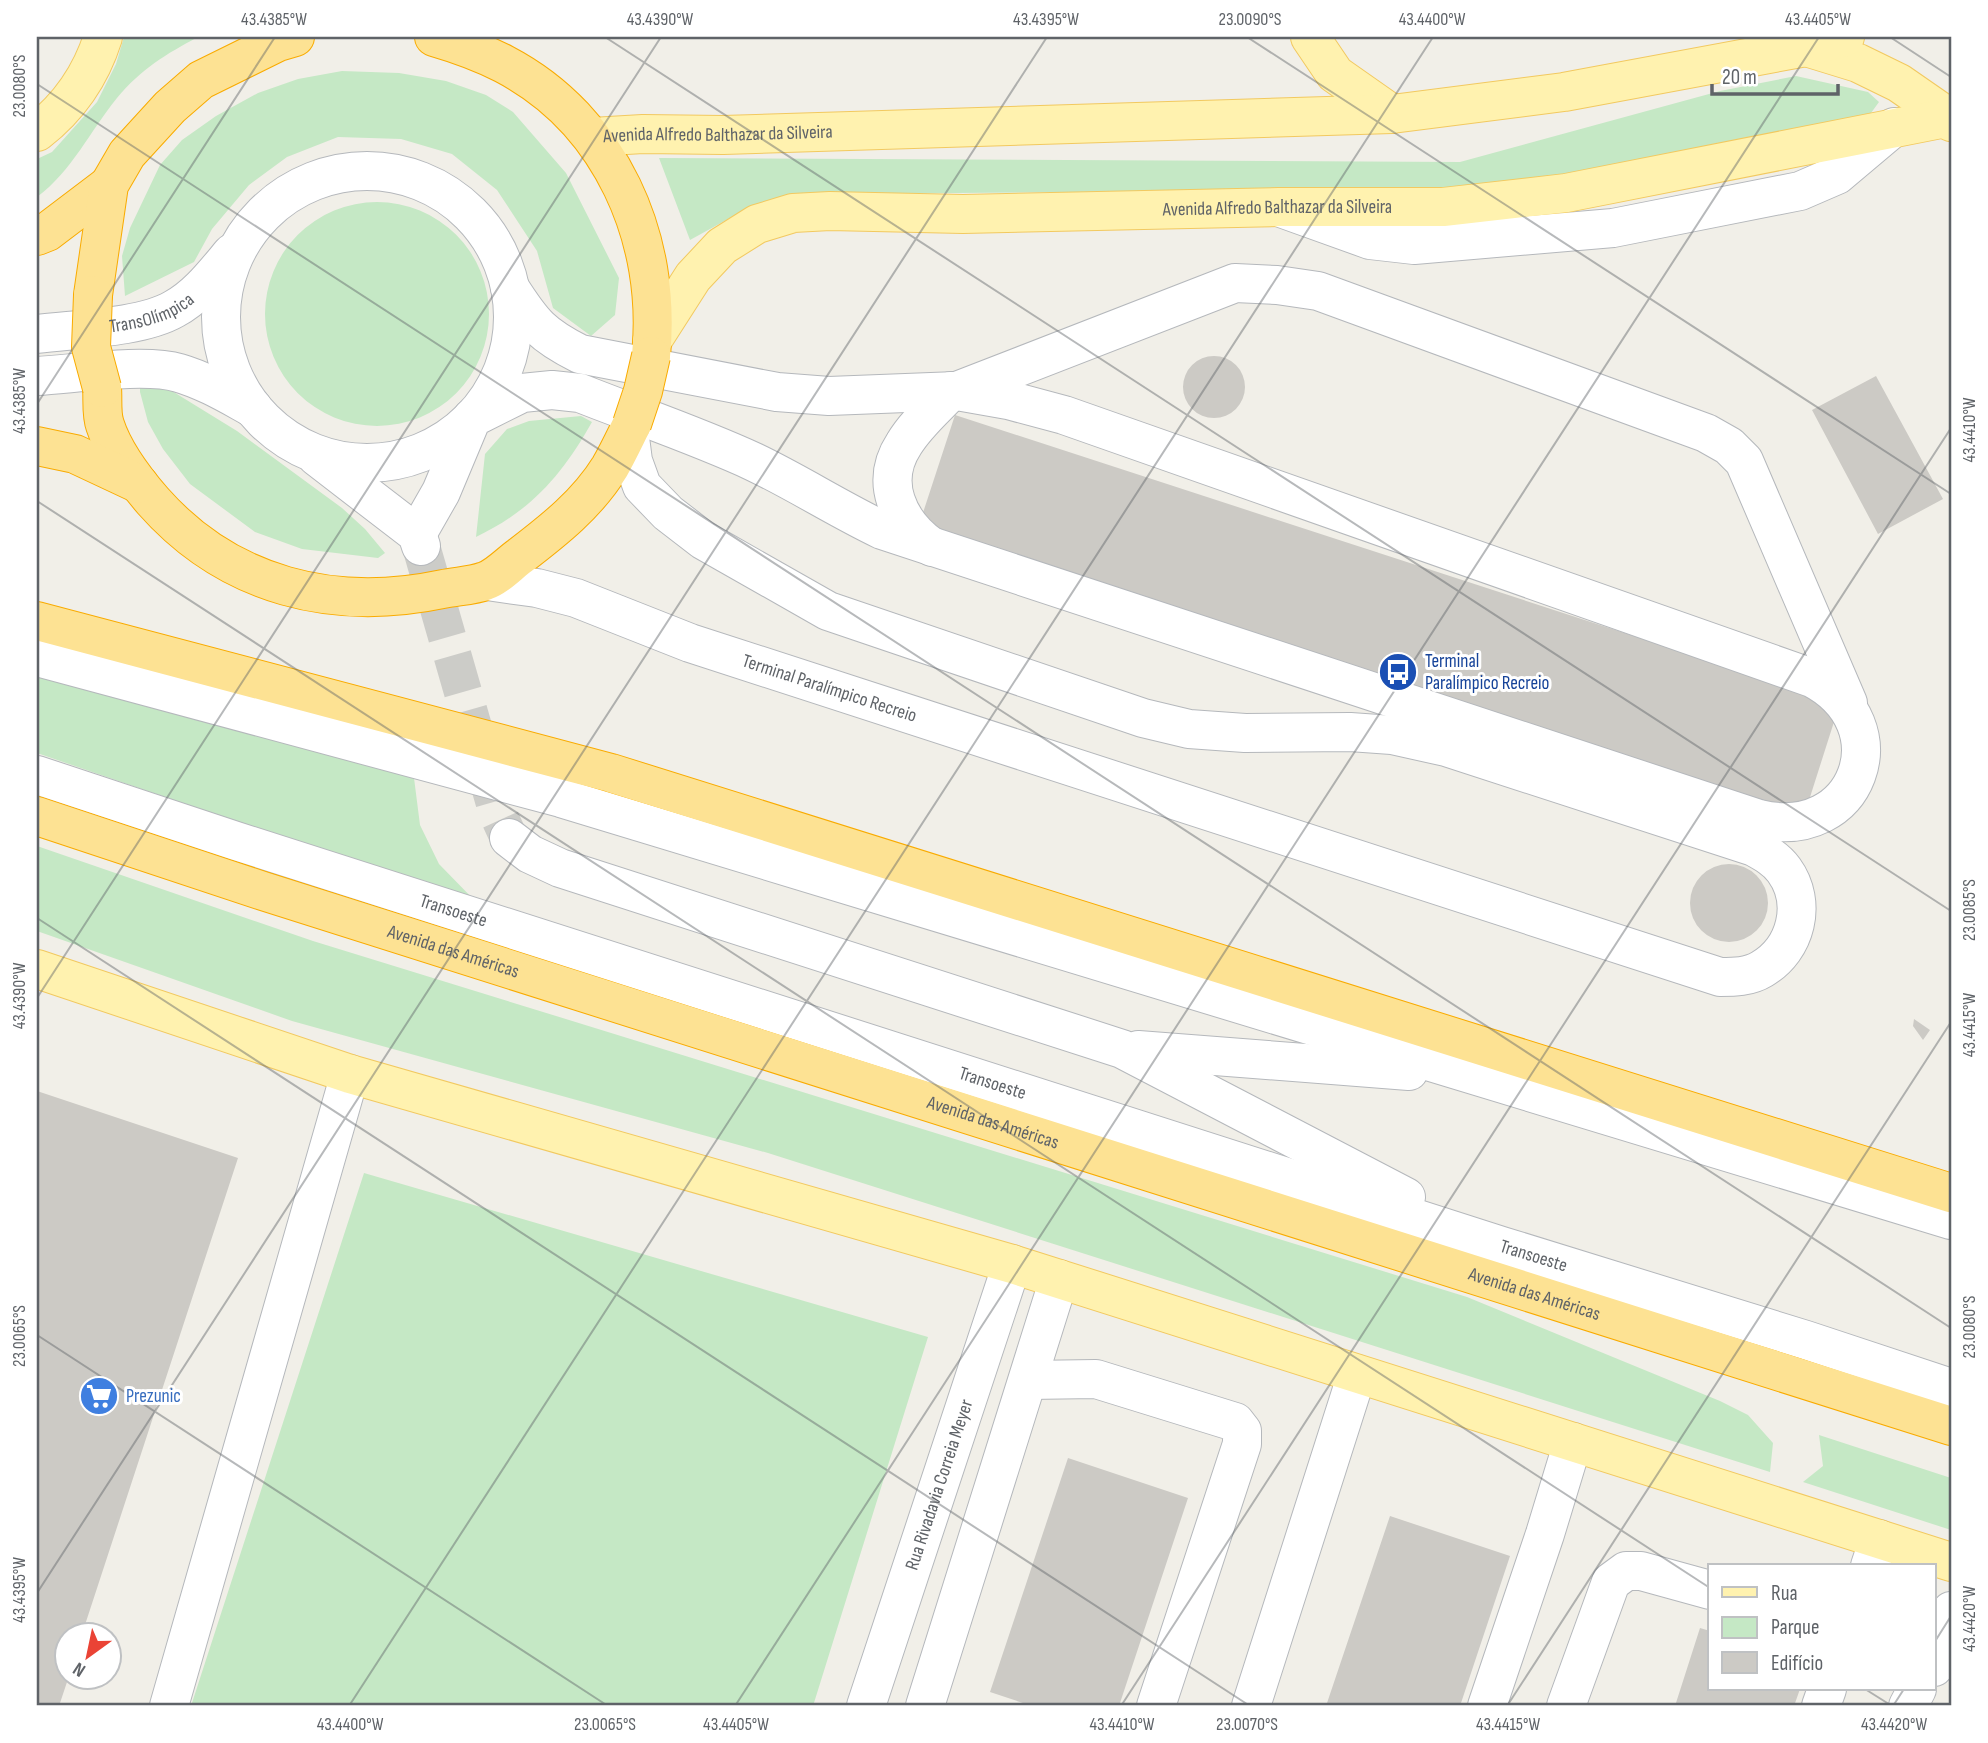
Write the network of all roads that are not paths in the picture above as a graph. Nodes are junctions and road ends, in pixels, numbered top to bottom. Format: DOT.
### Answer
graph roads {
  1 [pos="103,37"];
  2 [pos="295,37"];
  3 [pos="434,37"];
  4 [pos="1310,37"];
  5 [pos="1845,37"];
  6 [pos="467,43"];
  7 [pos="1806,47"];
  8 [pos="1392,114"];
  9 [pos="1950,119"];
  10 [pos="37,132"];
  11 [pos="592,137"];
  12 [pos="110,185"];
  13 [pos="37,236"];
  14 [pos="240,243"];
  15 [pos="510,288"];
  16 [pos="37,334"];
  17 [pos="651,349"];
  18 [pos="37,376"];
  19 [pos="954,391"];
  20 [pos="254,409"];
  21 [pos="472,418"];
  22 [pos="630,427"];
  23 [pos="37,446"];
  24 [pos="310,451"];
  25 [pos="139,484"];
  26 [pos="936,549"];
  27 [pos="487,581"];
  28 [pos="37,621"];
  29 [pos="37,657"];
  30 [pos="1854,718"];
  31 [pos="37,775"];
  32 [pos="37,816"];
  33 [pos="509,838"];
  34 [pos="37,969"];
  35 [pos="1122,1049"];
  36 [pos="350,1074"];
  37 [pos="1483,1077"];
  38 [pos="1951,1193"];
  39 [pos="1951,1220"];
  40 [pos="1502,1246"];
  41 [pos="1012,1264"];
  42 [pos="1059,1279"];
  43 [pos="1357,1374"];
  44 [pos="1028,1380"];
  45 [pos="1951,1388"];
  46 [pos="1951,1426"];
  47 [pos="1573,1442"];
  48 [pos="1874,1553"];
  49 [pos="1951,1562"];
  50 [pos="1708,1589"];
  51 [pos="1951,1611"];
  52 [pos="1936,1660"];
  53 [pos="1916,1690"];
  54 [pos="169,1706"];
  55 [pos="866,1706"];
  56 [pos="925,1706"];
  57 [pos="1156,1706"];
  58 [pos="1251,1706"];
  59 [pos="1487,1706"];
  60 [pos="1566,1706"];
  61 [pos="1908,1706"];
  1 -- 10 [label="main road"];
  2 -- 12 [label="highway"];
  3 -- 6 [label="highway"];
  4 -- 8 [label="main road"];
  5 -- 7 [label="main road, Avenida Alfredo Balthazar da Silveira"];
  6 -- 11 [label="highway"];
  7 -- 8 [label="main road, Avenida Alfredo Balthazar da Silveira"];
  7 -- 9 [label="main road"];
  8 -- 11 [label="main road, Avenida Alfredo Balthazar da Silveira"];
  9 -- 17 [label="main road, Avenida Alfredo Balthazar da Silveira"];
  11 -- 17 [label="highway"];
  12 -- 13 [label="highway"];
  12 -- 25 [label="highway, bridge"];
  14 -- 15 [label="street"];
  14 -- 16 [label="street, TransOlímpica"];
  14 -- 20 [label="street"];
  15 -- 19 [label="street"];
  15 -- 21 [label="street"];
  17 -- 22 [label="highway, bridge"];
  18 -- 20 [label="street"];
  19 -- 26 [label="street"];
  19 -- 30 [label="street"];
  19 -- 30 [label="street"];
  20 -- 24 [label="street"];
  21 -- 24 [label="street"];
  21 -- 24 [label="street"];
  21 -- 26 [label="street"];
  22 -- 27 [label="highway"];
  22 -- 27 [label="street, Terminal Paralímpico Recreio"];
  23 -- 25 [label="highway"];
  25 -- 27 [label="highway"];
  26 -- 30 [label="street"];
  28 -- 38 [label="highway"];
  29 -- 37 [label="street"];
  31 -- 40 [label="street, Transoeste"];
  32 -- 46 [label="highway, Avenida das Américas"];
  33 -- 35 [label="street"];
  34 -- 36 [label="main road"];
  35 -- 37 [label="street"];
  35 -- 40 [label="street"];
  36 -- 41 [label="main road"];
  36 -- 54 [label="street"];
  37 -- 39 [label="street"];
  40 -- 45 [label="street, Transoeste"];
  41 -- 42 [label="main road"];
  41 -- 55 [label="street, Rua Rivadavia Correia Meyer"];
  42 -- 43 [label="main road"];
  42 -- 44 [label="street"];
  43 -- 47 [label="main road"];
  43 -- 58 [label="street"];
  44 -- 56 [label="street"];
  44 -- 57 [label="street"];
  47 -- 48 [label="main road"];
  47 -- 59 [label="street"];
  48 -- 49 [label="main road"];
  50 -- 60 [label="street"];
  51 -- 52 [label="street"];
  53 -- 61 [label="street"];
}
